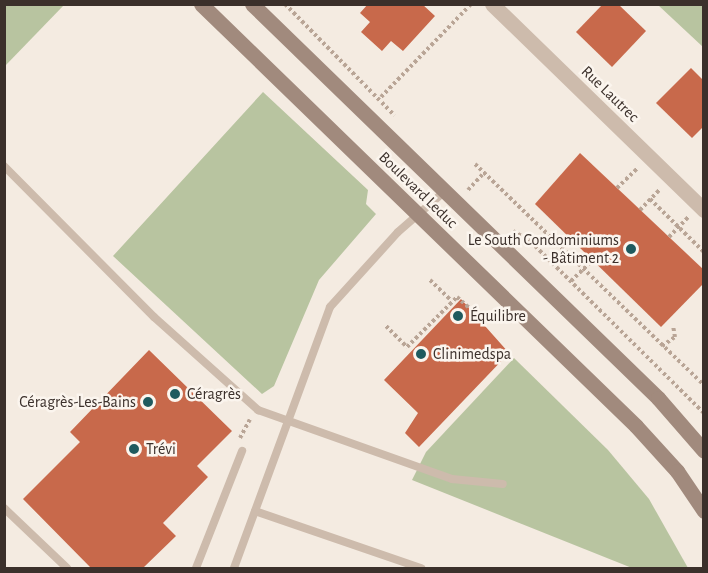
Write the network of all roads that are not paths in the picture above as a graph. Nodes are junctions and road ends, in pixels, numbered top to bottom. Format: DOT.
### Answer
graph roads {
  1 [pos="201,4"];
  2 [pos="252,4"];
  3 [pos="492,4"];
  4 [pos="4,165"];
  5 [pos="445,191"];
  6 [pos="704,210"];
  7 [pos="418,215"];
  8 [pos="286,421"];
  9 [pos="242,451"];
  10 [pos="704,451"];
  11 [pos="503,484"];
  12 [pos="4,508"];
  13 [pos="255,511"];
  14 [pos="704,511"];
  15 [pos="67,568"];
  16 [pos="196,568"];
  17 [pos="234,568"];
  18 [pos="421,568"];
  1 -- 7 [label="street, Boulevard Leduc"];
  2 -- 5 [label="street, Boulevard Leduc"];
  3 -- 6 [label="street, Rue Lautrec"];
  4 -- 8 [label="lane"];
  5 -- 7 [label="lane"];
  5 -- 10 [label="street, Boulevard Leduc"];
  7 -- 8 [label="lane"];
  7 -- 14 [label="street, Boulevard Leduc"];
  8 -- 11 [label="lane"];
  8 -- 13 [label="lane"];
  9 -- 16 [label="lane"];
  12 -- 15 [label="lane"];
  13 -- 17 [label="lane"];
  13 -- 18 [label="lane"];
}
